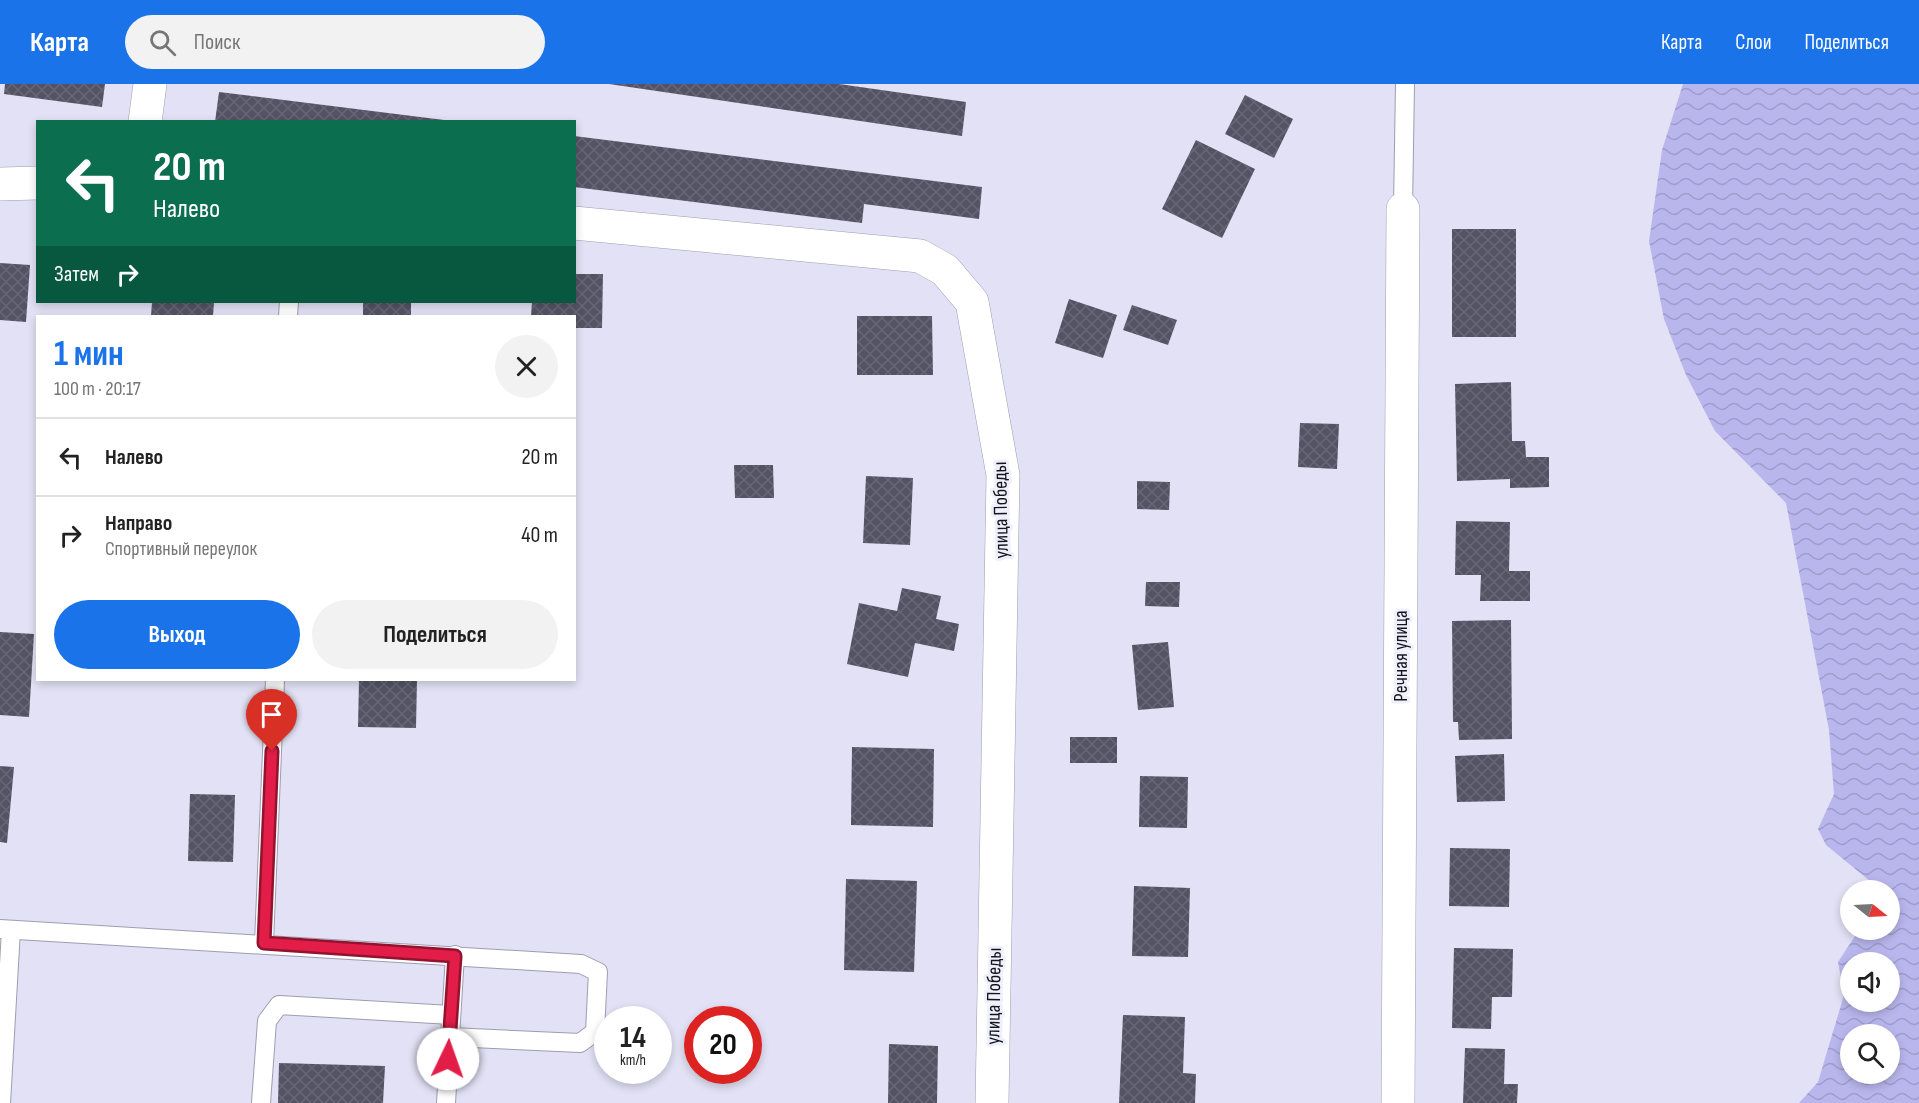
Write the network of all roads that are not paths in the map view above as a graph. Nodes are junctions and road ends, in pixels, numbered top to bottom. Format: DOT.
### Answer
graph roads {
  1 [pos="150,84"];
  2 [pos="1405,84"];
  3 [pos="145,120"];
  4 [pos="36,183"];
  5 [pos="0,184"];
  6 [pos="1403,209"];
  7 [pos="576,223"];
  8 [pos="274,681"];
  9 [pos="6,929"];
  10 [pos="264,943"];
  11 [pos="455,956"];
  12 [pos="451,1015"];
  13 [pos="450,1037"];
  14 [pos="1,1103"];
  15 [pos="261,1103"];
  16 [pos="446,1103"];
  17 [pos="992,1103"];
  18 [pos="1398,1103"];
  1 -- 3 [label="street"];
  2 -- 6 [label="lane"];
  4 -- 5 [label="street"];
  6 -- 18 [label="street, Речная улица"];
  7 -- 17 [label="street, улица Победы"];
  8 -- 10 [label="lane"];
  9 -- 10 [label="lane"];
  9 -- 14 [label="lane"];
  10 -- 11 [label="lane"];
  11 -- 12 [label="lane"];
  11 -- 13 [label="lane"];
  12 -- 13 [label="lane"];
  12 -- 15 [label="lane"];
  13 -- 16 [label="lane"];
}
